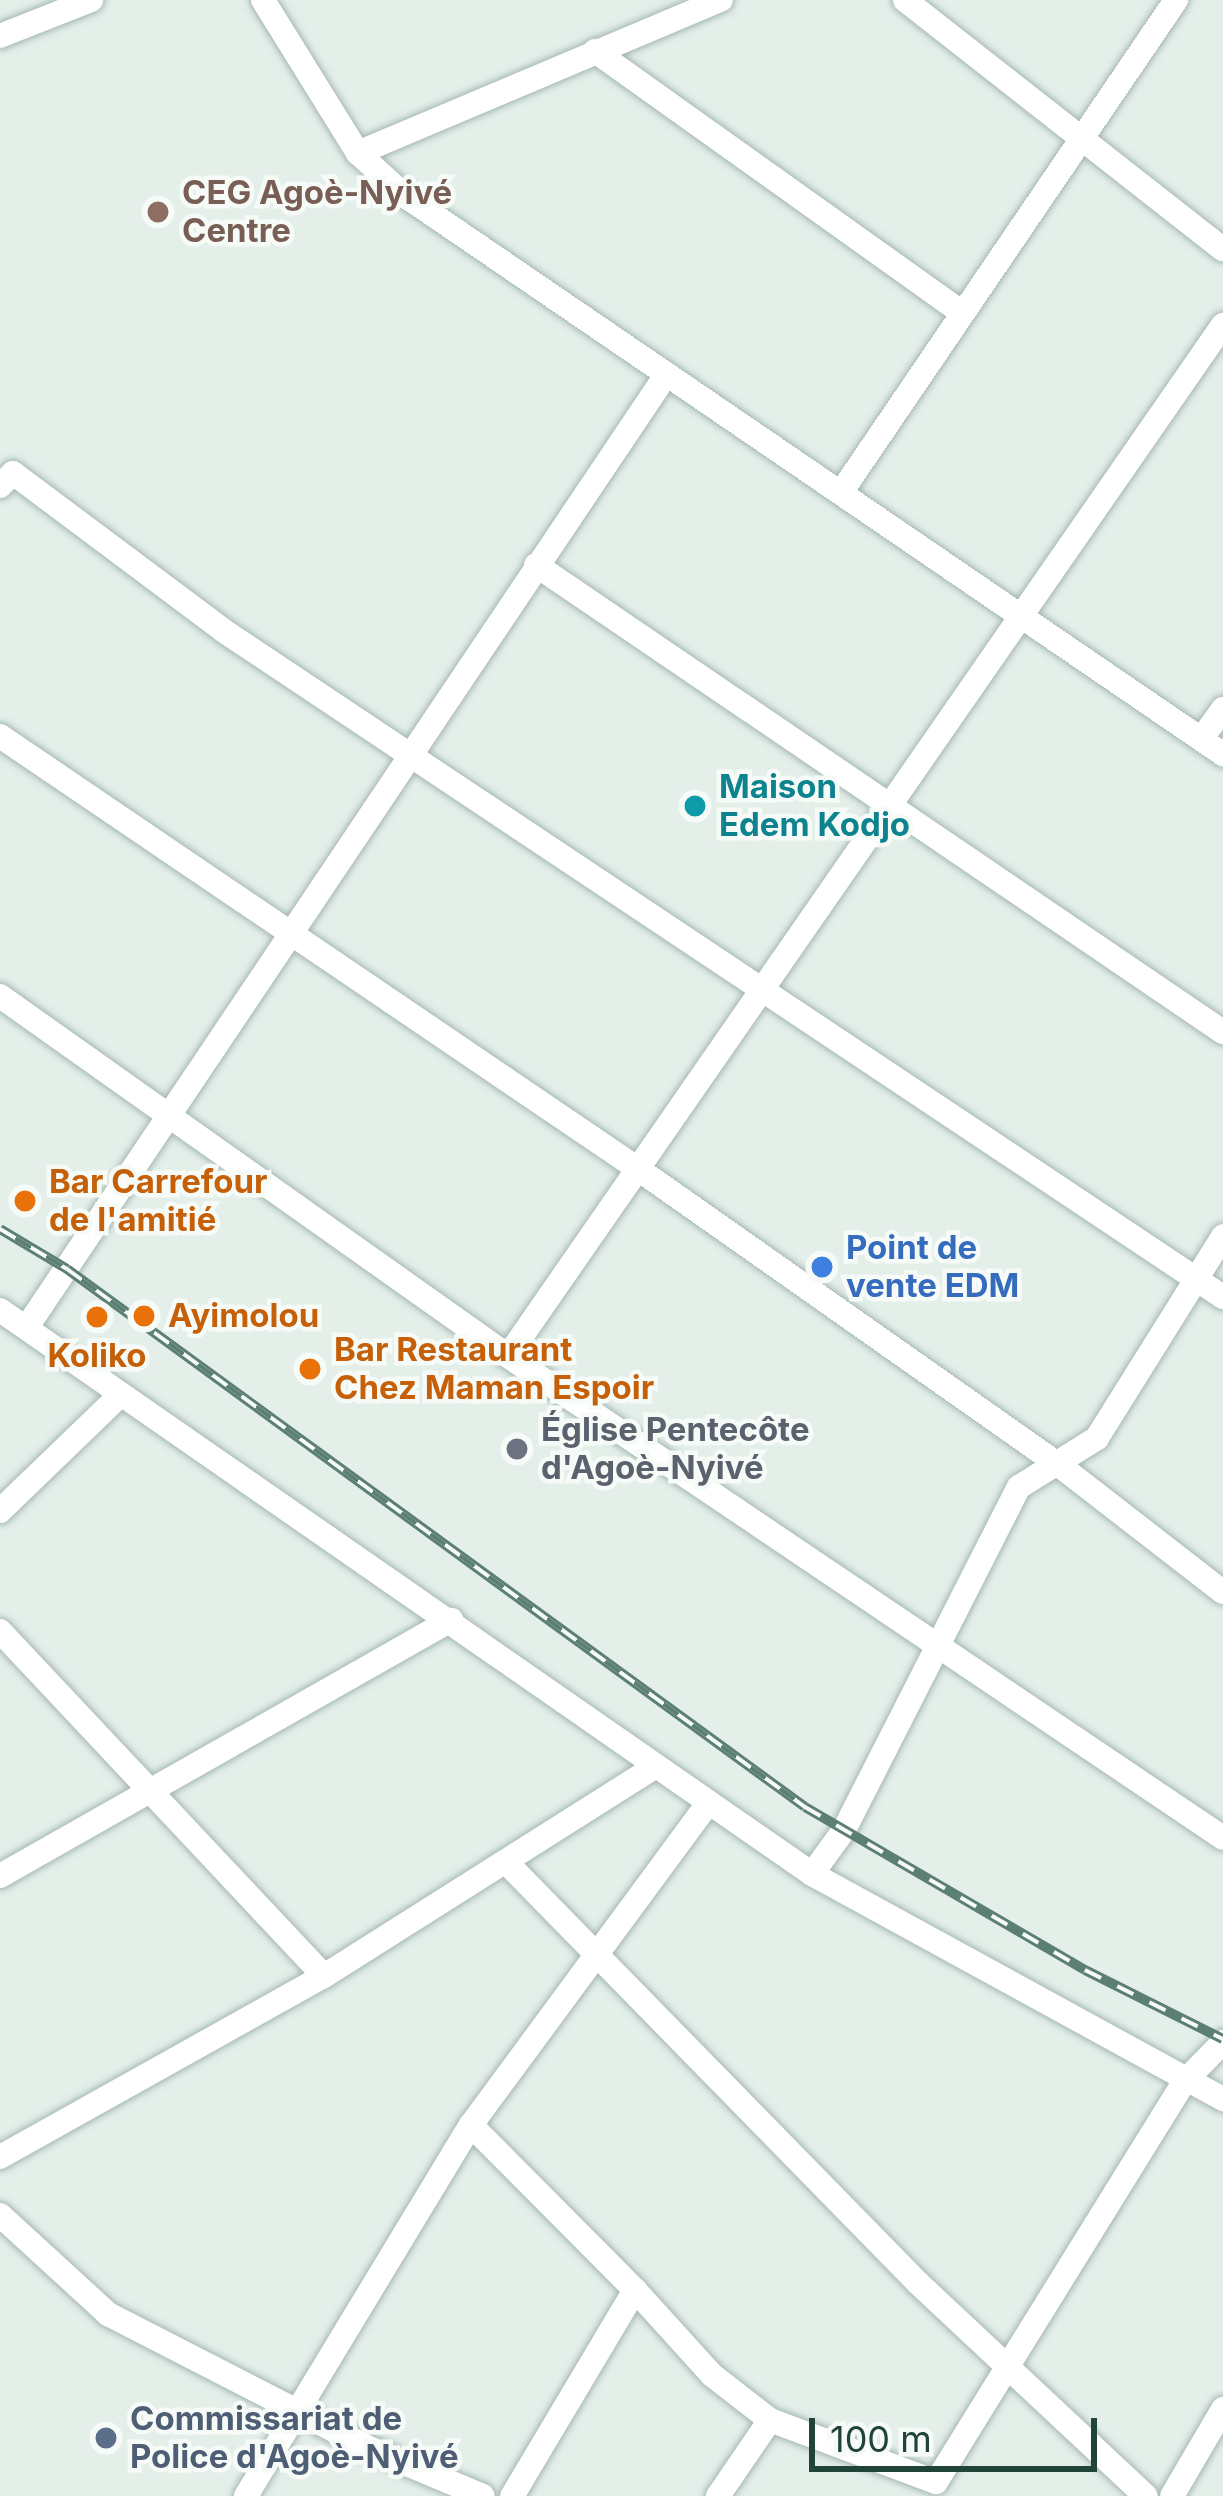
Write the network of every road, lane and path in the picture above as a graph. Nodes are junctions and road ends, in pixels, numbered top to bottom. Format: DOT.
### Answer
graph roads {
  1 [pos="91,0"];
  2 [pos="263,0"];
  3 [pos="721,0"];
  4 [pos="905,0"];
  5 [pos="1176,0"];
  6 [pos="0,36"];
  7 [pos="595,51"];
  8 [pos="1080,134"];
  9 [pos="358,153"];
  10 [pos="1223,249"];
  11 [pos="960,311"];
  12 [pos="1223,326"];
  13 [pos="666,375"];
  14 [pos="0,448"];
  15 [pos="6,479"];
  16 [pos="842,491"];
  17 [pos="536,565"];
  18 [pos="1025,618"];
  19 [pos="1223,709"];
  20 [pos="0,736"];
  21 [pos="1202,738"];
  22 [pos="1223,754"];
  23 [pos="413,758"];
  24 [pos="889,810"];
  25 [pos="288,938"];
  26 [pos="762,992"];
  27 [pos="0,996"];
  28 [pos="1223,1032"];
  29 [pos="175,1114"];
  30 [pos="641,1171"];
  31 [pos="1223,1236"];
  32 [pos="1198,1279"];
  33 [pos="1223,1297"];
  34 [pos="0,1310"];
  35 [pos="27,1327"];
  36 [pos="508,1356"];
  37 [pos="121,1394"];
  38 [pos="1059,1465"];
  39 [pos="0,1511"];
  40 [pos="1223,1592"];
  41 [pos="451,1620"];
  42 [pos="0,1631"];
  43 [pos="940,1643"];
  44 [pos="652,1768"];
  45 [pos="156,1790"];
  46 [pos="707,1805"];
  47 [pos="1223,1838"];
  48 [pos="506,1862"];
  49 [pos="812,1874"];
  50 [pos="0,1876"];
  51 [pos="595,1953"];
  52 [pos="324,1976"];
  53 [pos="1223,2042"];
  54 [pos="1184,2082"];
  55 [pos="1223,2099"];
  56 [pos="471,2125"];
  57 [pos="0,2158"];
  58 [pos="0,2215"];
  59 [pos="635,2290"];
  60 [pos="1009,2364"];
  61 [pos="300,2408"];
  62 [pos="770,2420"];
  63 [pos="1219,2426"];
  64 [pos="246,2496"];
  65 [pos="483,2496"];
  66 [pos="512,2496"];
  67 [pos="718,2496"];
  68 [pos="1145,2496"];
  69 [pos="1172,2496"];
  1 -- 6 [label="street"];
  2 -- 9 [label="street"];
  3 -- 7 [label="street"];
  4 -- 8 [label="street"];
  5 -- 8 [label="street"];
  7 -- 9 [label="street"];
  7 -- 11 [label="street"];
  8 -- 10 [label="street"];
  8 -- 11 [label="street"];
  9 -- 13 [label="street"];
  11 -- 16 [label="street"];
  12 -- 18 [label="street"];
  13 -- 16 [label="street"];
  13 -- 17 [label="street"];
  14 -- 15 [label="street"];
  15 -- 23 [label="street"];
  16 -- 18 [label="street"];
  17 -- 23 [label="street"];
  17 -- 24 [label="street"];
  18 -- 21 [label="street"];
  18 -- 24 [label="street"];
  19 -- 21 [label="street"];
  20 -- 25 [label="street"];
  21 -- 22 [label="street"];
  23 -- 25 [label="street"];
  23 -- 26 [label="street"];
  24 -- 26 [label="street"];
  24 -- 28 [label="street"];
  25 -- 29 [label="street"];
  25 -- 30 [label="street"];
  26 -- 30 [label="street"];
  26 -- 32 [label="street"];
  27 -- 29 [label="street"];
  29 -- 35 [label="street"];
  29 -- 36 [label="street"];
  30 -- 36 [label="street"];
  30 -- 38 [label="street"];
  31 -- 32 [label="street"];
  32 -- 33 [label="street"];
  32 -- 38 [label="street"];
  34 -- 35 [label="street"];
  35 -- 37 [label="street"];
  36 -- 43 [label="street"];
  37 -- 39 [label="street"];
  37 -- 41 [label="street"];
  38 -- 40 [label="street"];
  38 -- 43 [label="street"];
  41 -- 44 [label="street"];
  41 -- 45 [label="street"];
  42 -- 45 [label="street"];
  43 -- 47 [label="street"];
  43 -- 49 [label="street"];
  44 -- 46 [label="street"];
  44 -- 48 [label="street"];
  45 -- 50 [label="street"];
  45 -- 52 [label="street"];
  46 -- 49 [label="street"];
  46 -- 51 [label="street"];
  48 -- 51 [label="street"];
  48 -- 52 [label="street"];
  49 -- 54 [label="street"];
  51 -- 56 [label="street"];
  51 -- 60 [label="street"];
  52 -- 57 [label="street"];
  53 -- 54 [label="street"];
  54 -- 55 [label="street"];
  54 -- 60 [label="street"];
  56 -- 59 [label="street"];
  56 -- 61 [label="street"];
  58 -- 61 [label="street"];
  59 -- 62 [label="street"];
  59 -- 66 [label="street"];
  60 -- 62 [label="street"];
  60 -- 68 [label="street"];
  61 -- 64 [label="street"];
  61 -- 65 [label="street"];
  62 -- 67 [label="street"];
  63 -- 69 [label="street"];
}
